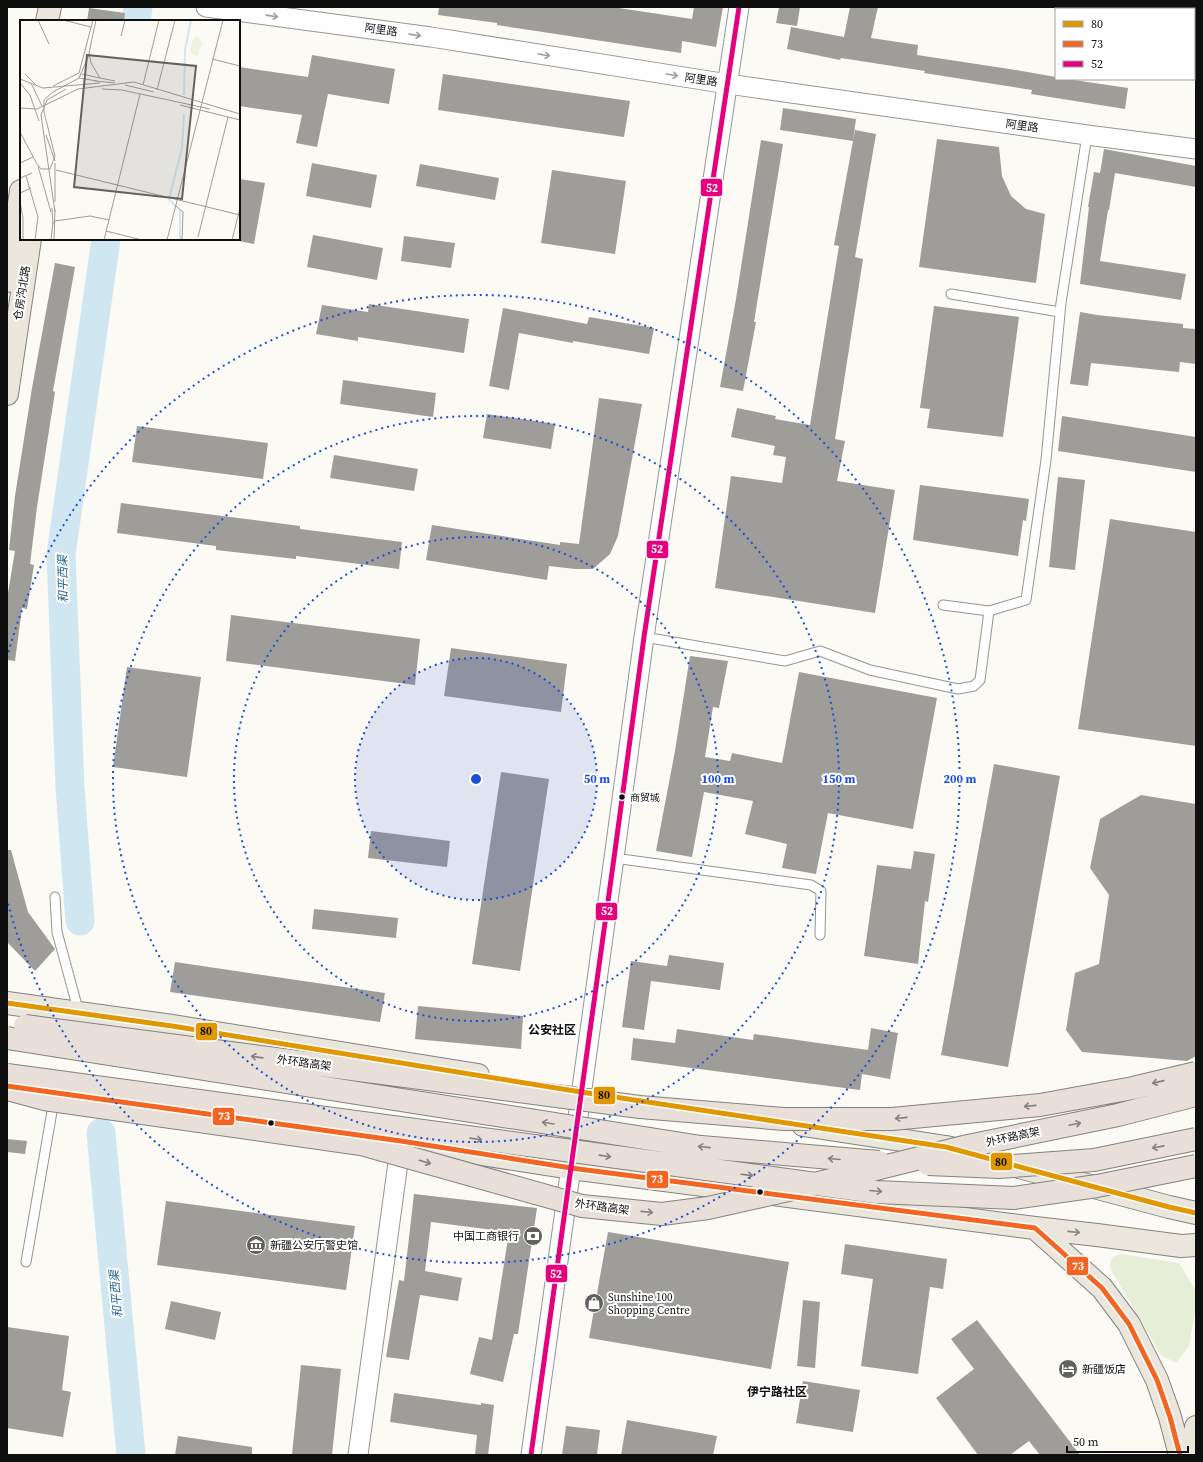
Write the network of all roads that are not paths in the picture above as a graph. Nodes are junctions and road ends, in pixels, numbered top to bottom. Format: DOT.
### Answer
graph roads {
  1 [pos="50,7"];
  2 [pos="64,7"];
  3 [pos="206,7"];
  4 [pos="739,7"];
  5 [pos="47,20"];
  6 [pos="62,20"];
  7 [pos="728,84"];
  8 [pos="1087,135"];
  9 [pos="1196,149"];
  10 [pos="20,197"];
  11 [pos="30,240"];
  12 [pos="7,281"];
  13 [pos="951,294"];
  14 [pos="1060,312"];
  15 [pos="7,394"];
  16 [pos="943,605"];
  17 [pos="989,611"];
  18 [pos="644,637"];
  19 [pos="614,858"];
  20 [pos="55,897"];
  21 [pos="820,935"];
  22 [pos="7,1003"];
  23 [pos="79,1013"];
  24 [pos="7,1024"];
  25 [pos="7,1038"];
  26 [pos="1196,1073"];
  27 [pos="7,1075"];
  28 [pos="7,1086"];
  29 [pos="7,1089"];
  30 [pos="56,1092"];
  31 [pos="581,1092"];
  32 [pos="1196,1095"];
  33 [pos="1196,1139"];
  34 [pos="401,1141"];
  35 [pos="1196,1166"];
  36 [pos="571,1168"];
  37 [pos="1196,1213"];
  38 [pos="1035,1228"];
  39 [pos="1196,1245"];
  40 [pos="26,1262"];
  41 [pos="1196,1427"];
  42 [pos="358,1455"];
  43 [pos="531,1455"];
  44 [pos="1180,1455"];
  45 [pos="1192,1455"];
  1 -- 5 [label="main road"];
  2 -- 6 [label="main road"];
  3 -- 7 [label="street, 阿里路, one-way"];
  4 -- 7 [label="street"];
  7 -- 8 [label="street, 阿里路"];
  7 -- 18 [label="street"];
  8 -- 9 [label="street, 阿里路"];
  8 -- 14 [label="lane"];
  10 -- 12 [label="main road, 仓房沟北路"];
  11 -- 15 [label="main road, 仓房沟北路"];
  13 -- 14 [label="lane"];
  14 -- 17 [label="lane"];
  16 -- 17 [label="lane"];
  17 -- 18 [label="lane"];
  18 -- 19 [label="street"];
  19 -- 21 [label="lane"];
  19 -- 31 [label="street"];
  20 -- 23 [label="lane"];
  22 -- 23 [label="main road"];
  23 -- 31 [label="main road"];
  26 -- 24 [label="highway, 外环路高架, one-way, bridge"];
  33 -- 25 [label="highway, one-way, bridge"];
  27 -- 35 [label="highway, one-way, bridge"];
  28 -- 30 [label="main road"];
  29 -- 32 [label="highway, 外环路高架, one-way, bridge"];
  30 -- 34 [label="main road"];
  30 -- 40 [label="lane"];
  31 -- 36 [label="street"];
  31 -- 37 [label="main road"];
  34 -- 36 [label="main road"];
  34 -- 42 [label="street"];
  36 -- 38 [label="main road"];
  36 -- 43 [label="street"];
  38 -- 39 [label="main road, one-way"];
  38 -- 44 [label="main road"];
  41 -- 45 [label="main road"];
}
